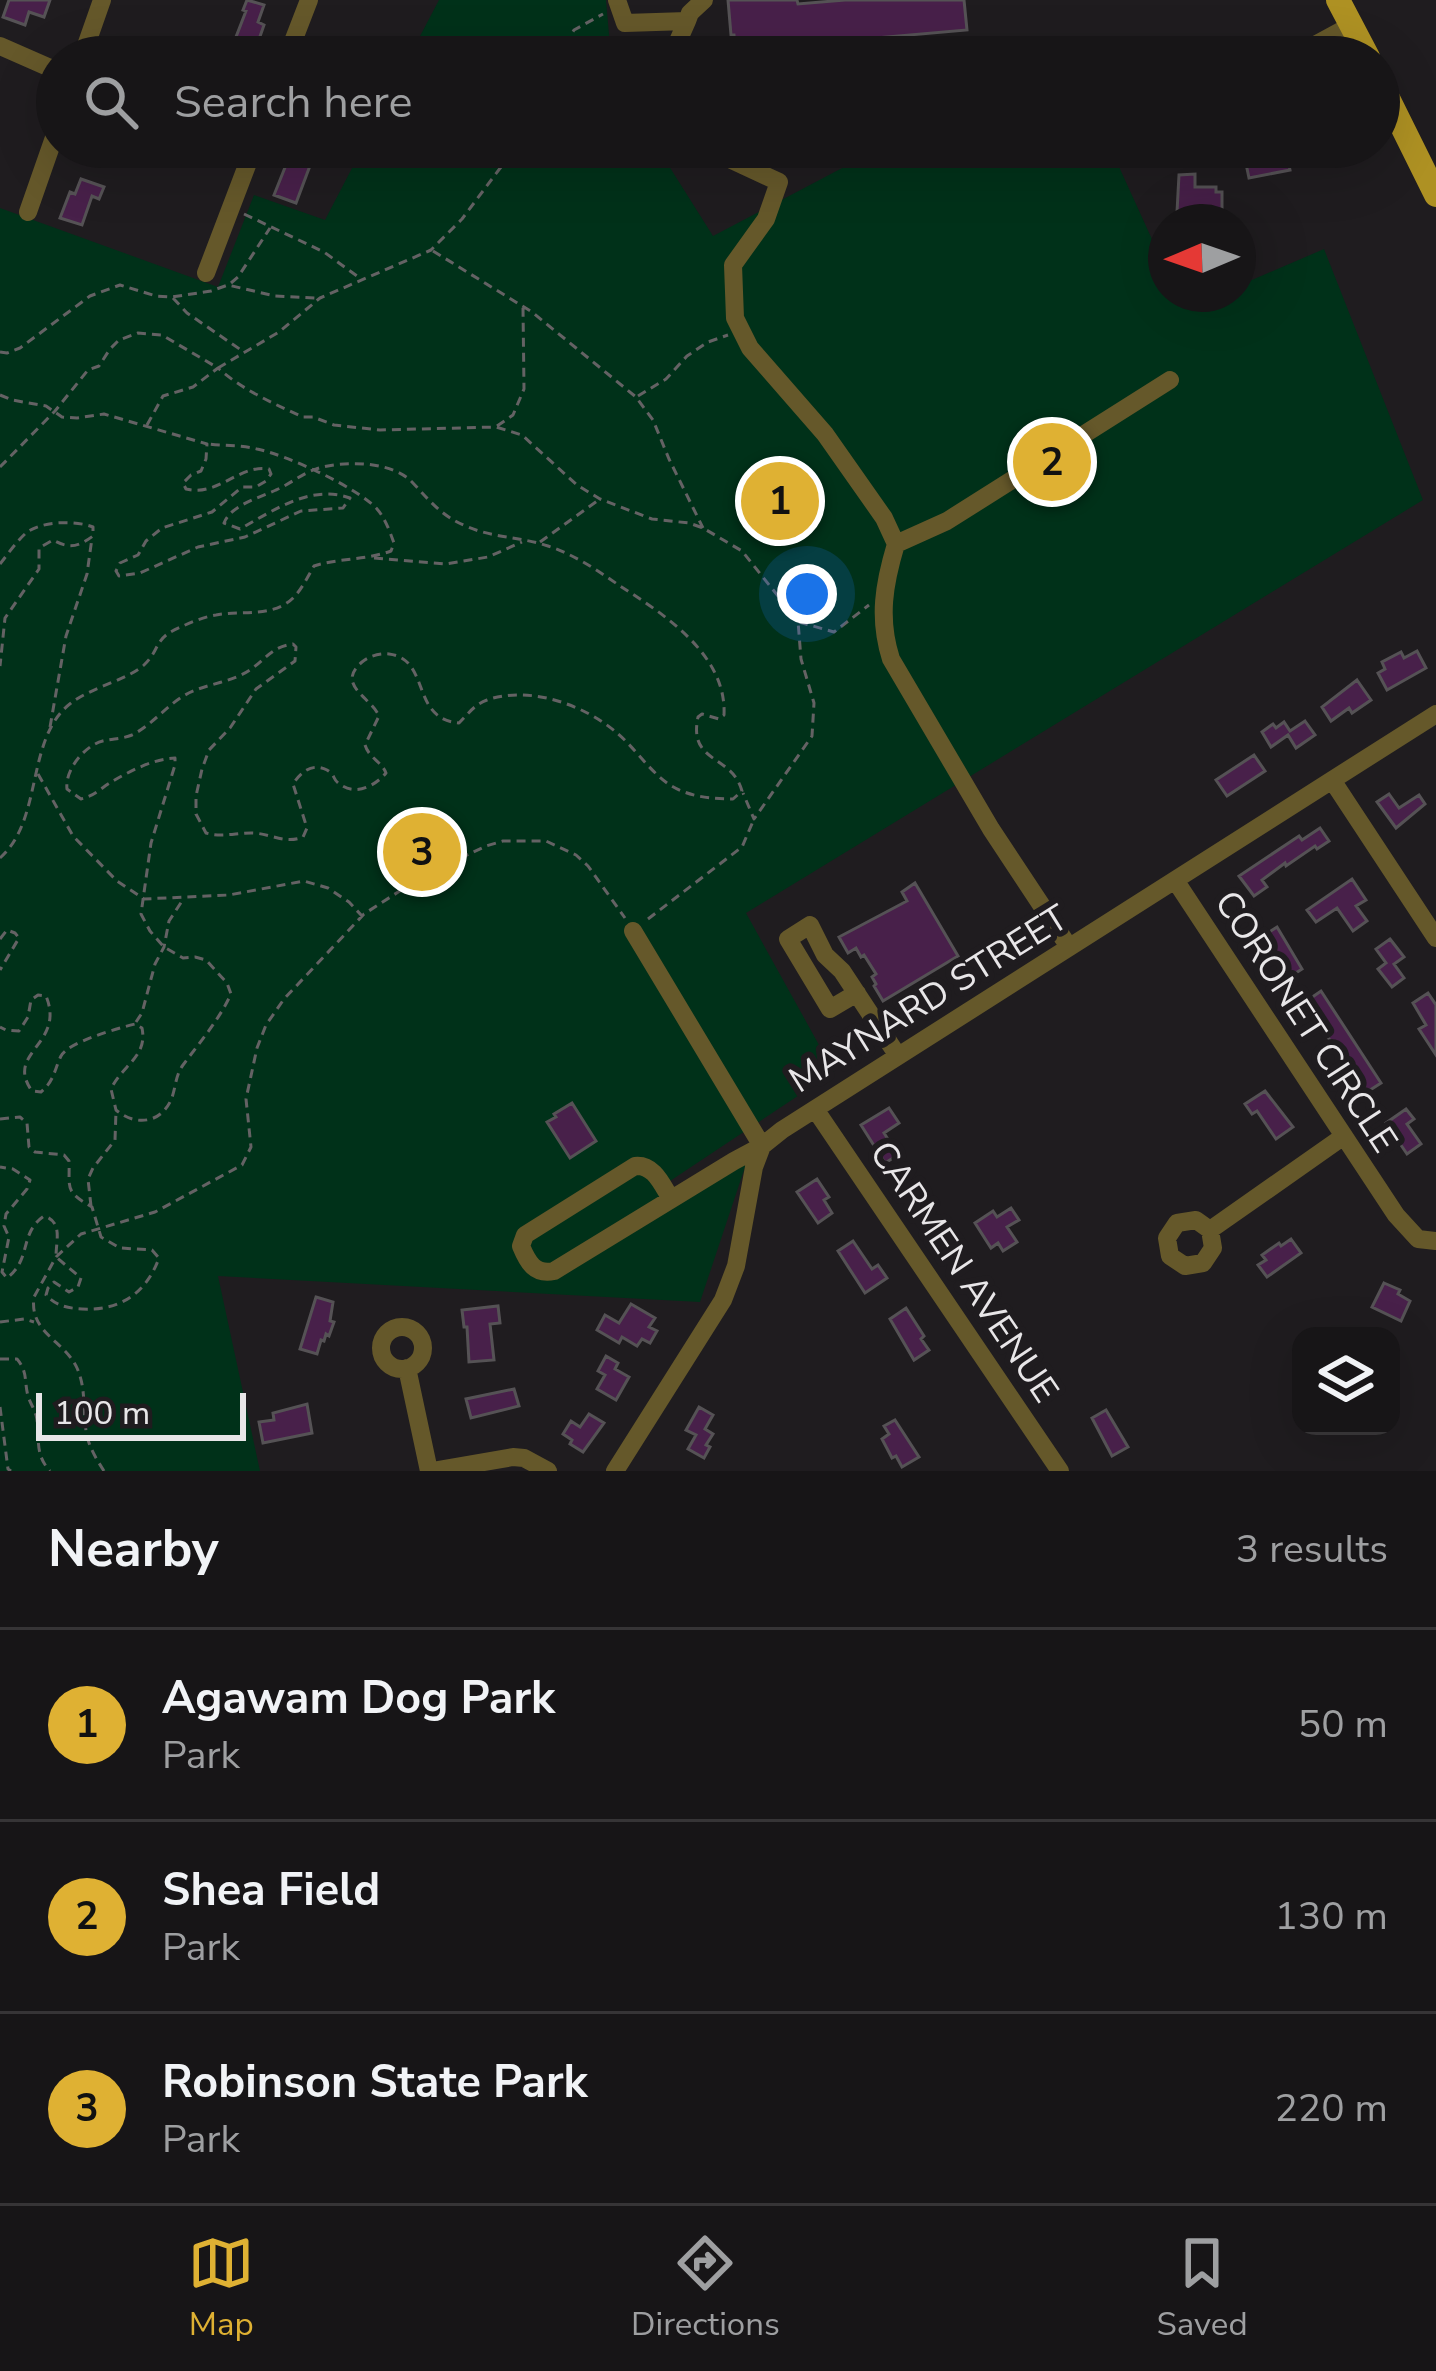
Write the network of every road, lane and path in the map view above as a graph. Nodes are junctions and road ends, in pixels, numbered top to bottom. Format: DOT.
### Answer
graph roads {
  1 [pos="103,0"];
  2 [pos="309,0"];
  3 [pos="618,0"];
  4 [pos="704,0"];
  5 [pos="1338,0"];
  6 [pos="687,21"];
  7 [pos="1352,25"];
  8 [pos="90,36"];
  9 [pos="295,36"];
  10 [pos="570,36"];
  11 [pos="680,36"];
  12 [pos="1332,36"];
  13 [pos="1358,36"];
  14 [pos="0,46"];
  15 [pos="36,62"];
  16 [pos="1400,122"];
  17 [pos="43,168"];
  18 [pos="246,168"];
  19 [pos="500,168"];
  20 [pos="748,168"];
  21 [pos="1436,195"];
  22 [pos="232,208"];
  23 [pos="28,212"];
  24 [pos="271,226"];
  25 [pos="431,250"];
  26 [pos="206,273"];
  27 [pos="361,280"];
  28 [pos="228,285"];
  29 [pos="172,297"];
  30 [pos="320,298"];
  31 [pos="523,306"];
  32 [pos="741,329"];
  33 [pos="0,352"];
  34 [pos="243,352"];
  35 [pos="218,368"];
  36 [pos="1170,380"];
  37 [pos="0,395"];
  38 [pos="636,398"];
  39 [pos="55,411"];
  40 [pos="146,425"];
  41 [pos="496,428"];
  42 [pos="207,444"];
  43 [pos="0,467"];
  44 [pos="313,470"];
  45 [pos="600,499"];
  46 [pos="712,520"];
  47 [pos="703,528"];
  48 [pos="92,536"];
  49 [pos="524,542"];
  50 [pos="539,543"];
  51 [pos="896,544"];
  52 [pos="372,558"];
  53 [pos="0,564"];
  54 [pos="885,592"];
  55 [pos="797,622"];
  56 [pos="0,666"];
  57 [pos="1436,714"];
  58 [pos="50,731"];
  59 [pos="38,773"];
  60 [pos="1332,780"];
  61 [pos="742,791"];
  62 [pos="754,819"];
  63 [pos="0,858"];
  64 [pos="1175,880"];
  65 [pos="184,897"];
  66 [pos="144,899"];
  67 [pos="362,916"];
  68 [pos="632,931"];
  69 [pos="1436,938"];
  70 [pos="0,939"];
  71 [pos="164,947"];
  72 [pos="1069,947"];
  73 [pos="0,970"];
  74 [pos="857,993"];
  75 [pos="135,1024"];
  76 [pos="0,1027"];
  77 [pos="898,1056"];
  78 [pos="815,1109"];
  79 [pos="116,1110"];
  80 [pos="0,1119"];
  81 [pos="1344,1136"];
  82 [pos="762,1146"];
  83 [pos="0,1167"];
  84 [pos="671,1199"];
  85 [pos="92,1208"];
  86 [pos="98,1227"];
  87 [pos="1210,1230"];
  88 [pos="1436,1241"];
  89 [pos="56,1257"];
  90 [pos="0,1322"];
  91 [pos="36,1322"];
  92 [pos="0,1359"];
  93 [pos="407,1368"];
  94 [pos="0,1407"];
  95 [pos="10,1471"];
  96 [pos="50,1471"];
  97 [pos="104,1471"];
  98 [pos="430,1471"];
  99 [pos="548,1471"];
  100 [pos="615,1471"];
  101 [pos="1060,1471"];
  1 -- 8 [label="street"];
  2 -- 9 [label="street"];
  3 -- 6 [label="street"];
  3 -- 10 [label="path"];
  4 -- 6 [label="street"];
  5 -- 7 [label="main road"];
  6 -- 11 [label="street"];
  7 -- 12 [label="street"];
  7 -- 13 [label="main road"];
  14 -- 15 [label="street"];
  16 -- 21 [label="main road"];
  17 -- 23 [label="street"];
  18 -- 22 [label="street"];
  19 -- 25 [label="path"];
  20 -- 32 [label="street"];
  22 -- 24 [label="path"];
  22 -- 26 [label="street"];
  24 -- 27 [label="path"];
  24 -- 28 [label="path"];
  25 -- 27 [label="path"];
  25 -- 31 [label="path"];
  27 -- 30 [label="path"];
  28 -- 29 [label="path"];
  28 -- 30 [label="path"];
  29 -- 33 [label="path"];
  29 -- 34 [label="path"];
  30 -- 34 [label="path"];
  31 -- 38 [label="path"];
  31 -- 41 [label="path"];
  32 -- 38 [label="path"];
  32 -- 51 [label="street"];
  34 -- 35 [label="path"];
  35 -- 39 [label="path"];
  35 -- 40 [label="path"];
  35 -- 41 [label="path"];
  36 -- 51 [label="street"];
  37 -- 39 [label="path"];
  38 -- 47 [label="path"];
  39 -- 40 [label="path"];
  39 -- 43 [label="path"];
  40 -- 42 [label="path"];
  41 -- 45 [label="path"];
  42 -- 44 [label="path"];
  42 -- 44 [label="path"];
  44 -- 49 [label="path"];
  44 -- 52 [label="path"];
  45 -- 47 [label="path"];
  45 -- 50 [label="path"];
  46 -- 47 [label="path"];
  47 -- 55 [label="path"];
  48 -- 53 [label="path"];
  48 -- 56 [label="path"];
  48 -- 58 [label="path"];
  49 -- 50 [label="path"];
  49 -- 52 [label="path"];
  50 -- 61 [label="path"];
  51 -- 54 [label="street"];
  52 -- 58 [label="path"];
  54 -- 55 [label="path"];
  54 -- 72 [label="street"];
  55 -- 62 [label="path"];
  57 -- 60 [label="street, MAYNARD STREET"];
  58 -- 59 [label="path"];
  59 -- 63 [label="path"];
  59 -- 66 [label="path"];
  60 -- 64 [label="street, MAYNARD STREET"];
  60 -- 69 [label="street"];
  61 -- 62 [label="path"];
  61 -- 66 [label="path"];
  62 -- 68 [label="path"];
  64 -- 72 [label="street, MAYNARD STREET"];
  64 -- 81 [label="street, CORONET CIRCLE"];
  65 -- 66 [label="path"];
  65 -- 67 [label="path"];
  65 -- 71 [label="path"];
  66 -- 71 [label="path"];
  67 -- 68 [label="path"];
  67 -- 86 [label="path"];
  68 -- 82 [label="street"];
  70 -- 73 [label="path"];
  71 -- 75 [label="path"];
  71 -- 79 [label="path"];
  72 -- 77 [label="street, MAYNARD STREET"];
  74 -- 77 [label="street"];
  75 -- 76 [label="path"];
  75 -- 79 [label="path"];
  77 -- 78 [label="street, MAYNARD STREET"];
  78 -- 82 [label="street, MAYNARD STREET"];
  78 -- 101 [label="street, CARMEN AVENUE"];
  79 -- 85 [label="path"];
  80 -- 85 [label="path"];
  81 -- 87 [label="street"];
  81 -- 88 [label="street, CORONET CIRCLE"];
  82 -- 84 [label="street, MAYNARD STREET"];
  82 -- 100 [label="street"];
  83 -- 89 [label="path"];
  84 -- 84 [label="street, MAYNARD STREET"];
  85 -- 86 [label="path"];
  86 -- 89 [label="path"];
  86 -- 89 [label="path"];
  89 -- 91 [label="path"];
  90 -- 91 [label="path"];
  91 -- 97 [label="path"];
  92 -- 96 [label="path"];
  93 -- 98 [label="street"];
  94 -- 95 [label="path"];
  98 -- 99 [label="street"];
}
